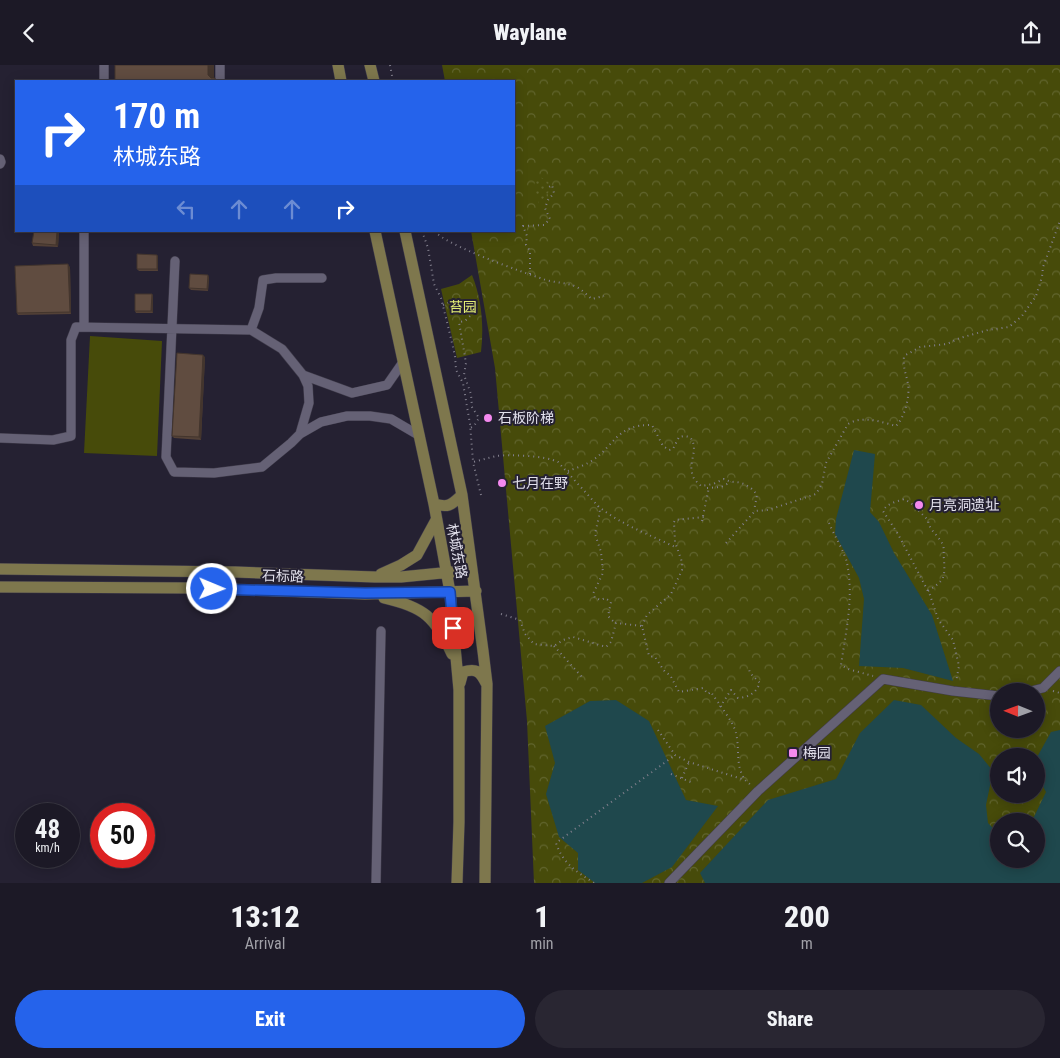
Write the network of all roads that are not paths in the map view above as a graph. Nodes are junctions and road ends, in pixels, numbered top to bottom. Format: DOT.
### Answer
graph roads {
  1 [pos="104,65"];
  2 [pos="220,65"];
  3 [pos="338,65"];
  4 [pos="370,65"];
  5 [pos="104,80"];
  6 [pos="220,80"];
  7 [pos="341,80"];
  8 [pos="374,80"];
  9 [pos="0,159"];
  10 [pos="0,164"];
  11 [pos="84,232"];
  12 [pos="374,232"];
  13 [pos="405,232"];
  14 [pos="175,261"];
  15 [pos="322,278"];
  16 [pos="84,327"];
  17 [pos="172,328"];
  18 [pos="251,330"];
  19 [pos="403,362"];
  20 [pos="303,375"];
  21 [pos="300,434"];
  22 [pos="420,436"];
  23 [pos="0,438"];
  24 [pos="462,495"];
  25 [pos="434,503"];
  26 [pos="436,521"];
  27 [pos="0,569"];
  28 [pos="472,569"];
  29 [pos="446,573"];
  30 [pos="375,577"];
  31 [pos="401,577"];
  32 [pos="0,587"];
  33 [pos="476,591"];
  34 [pos="450,592"];
  35 [pos="365,593"];
  36 [pos="402,593"];
  37 [pos="381,631"];
  38 [pos="457,664"];
  39 [pos="1060,671"];
  40 [pos="487,684"];
  41 [pos="1045,686"];
  42 [pos="459,690"];
  43 [pos="990,694"];
  44 [pos="376,883"];
  45 [pos="457,883"];
  46 [pos="485,883"];
  47 [pos="669,883"];
  1 -- 5 [label="street"];
  2 -- 6 [label="street"];
  3 -- 7 [label="main road"];
  4 -- 8 [label="main road"];
  9 -- 10 [label="street"];
  11 -- 16 [label="street"];
  12 -- 19 [label="main road, 林城东路"];
  13 -- 24 [label="main road, 林城东路"];
  14 -- 17 [label="street"];
  15 -- 18 [label="street"];
  16 -- 17 [label="street"];
  16 -- 23 [label="street"];
  17 -- 18 [label="street"];
  17 -- 21 [label="street"];
  18 -- 20 [label="street"];
  19 -- 20 [label="street"];
  19 -- 22 [label="main road, 林城东路"];
  20 -- 21 [label="street"];
  21 -- 22 [label="street"];
  22 -- 25 [label="main road, 林城东路"];
  24 -- 25 [label="main road"];
  24 -- 28 [label="main road, 林城东路"];
  25 -- 26 [label="main road, 林城东路"];
  26 -- 29 [label="main road, 林城东路"];
  26 -- 30 [label="main road"];
  27 -- 30 [label="main road, 石标路"];
  28 -- 29 [label="main road, 石标路"];
  28 -- 33 [label="main road, 林城东路"];
  29 -- 31 [label="main road, 石标路"];
  29 -- 34 [label="main road, 林城东路"];
  30 -- 31 [label="main road, 石标路"];
  31 -- 36 [label="main road"];
  32 -- 35 [label="main road, 石标路"];
  33 -- 34 [label="main road, 石标路"];
  33 -- 40 [label="main road, 林城东路"];
  34 -- 36 [label="main road, 石标路"];
  34 -- 38 [label="main road, 林城东路"];
  35 -- 36 [label="main road, 石标路"];
  35 -- 38 [label="main road"];
  37 -- 44 [label="street"];
  38 -- 42 [label="main road, 林城东路"];
  39 -- 41 [label="street"];
  40 -- 42 [label="main road"];
  40 -- 46 [label="main road, 林城东路"];
  42 -- 45 [label="main road, 林城东路"];
  43 -- 47 [label="street"];
}
